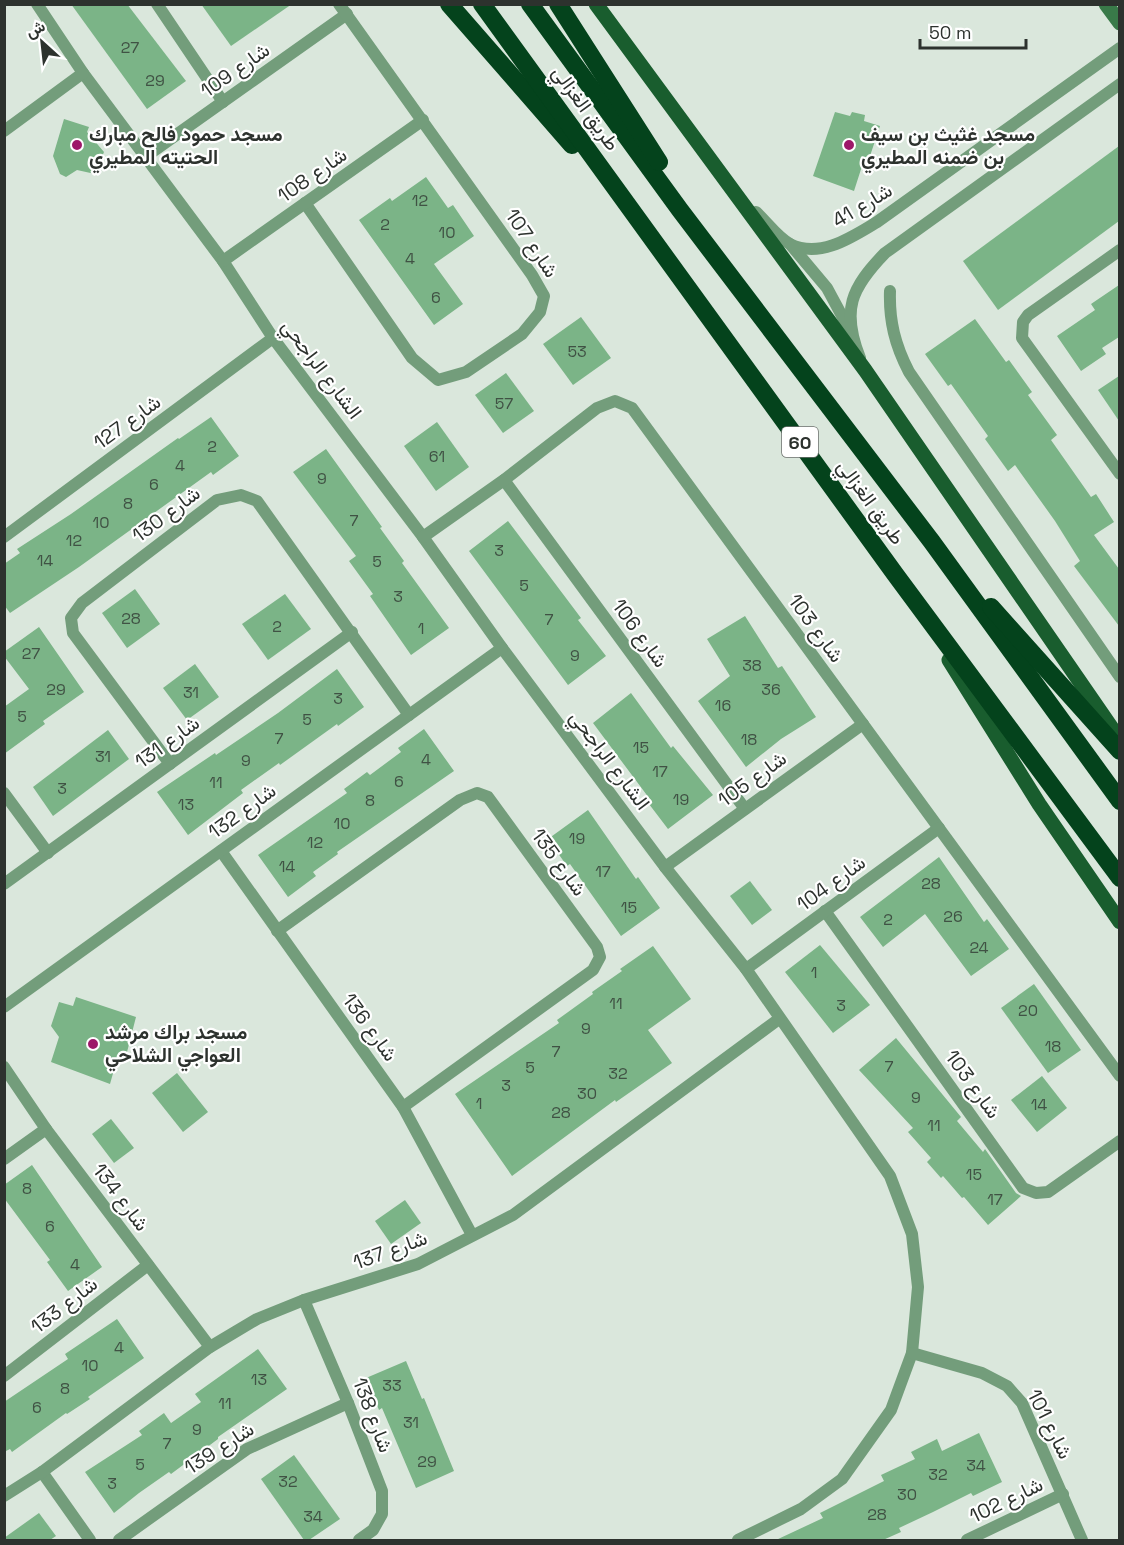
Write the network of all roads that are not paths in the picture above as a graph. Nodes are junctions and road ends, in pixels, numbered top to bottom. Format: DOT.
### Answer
graph roads {
  1 [pos="37,4"];
  2 [pos="157,4"];
  3 [pos="449,4"];
  4 [pos="482,4"];
  5 [pos="530,4"];
  6 [pos="558,4"];
  7 [pos="596,4"];
  8 [pos="1106,4"];
  9 [pos="343,9"];
  10 [pos="1119,23"];
  11 [pos="1119,48"];
  12 [pos="84,73"];
  13 [pos="1119,84"];
  14 [pos="223,102"];
  15 [pos="423,120"];
  16 [pos="4,131"];
  17 [pos="145,157"];
  18 [pos="738,198"];
  19 [pos="305,203"];
  20 [pos="680,210"];
  21 [pos="643,225"];
  22 [pos="790,244"];
  23 [pos="1119,250"];
  24 [pos="223,261"];
  25 [pos="890,291"];
  26 [pos="852,336"];
  27 [pos="273,338"];
  28 [pos="865,370"];
  29 [pos="1119,474"];
  30 [pos="504,480"];
  31 [pos="4,537"];
  32 [pos="423,537"];
  33 [pos="932,542"];
  34 [pos="895,574"];
  35 [pos="352,632"];
  36 [pos="502,648"];
  37 [pos="1119,677"];
  38 [pos="409,715"];
  39 [pos="863,724"];
  40 [pos="1119,740"];
  41 [pos="1119,751"];
  42 [pos="170,764"];
  43 [pos="4,793"];
  44 [pos="1119,801"];
  45 [pos="745,809"];
  46 [pos="939,828"];
  47 [pos="221,851"];
  48 [pos="48,853"];
  49 [pos="665,867"];
  50 [pos="1119,878"];
  51 [pos="4,884"];
  52 [pos="825,912"];
  53 [pos="1119,922"];
  54 [pos="277,931"];
  55 [pos="746,969"];
  56 [pos="4,1007"];
  57 [pos="779,1019"];
  58 [pos="4,1067"];
  59 [pos="1119,1076"];
  60 [pos="403,1107"];
  61 [pos="46,1129"];
  62 [pos="1119,1141"];
  63 [pos="4,1159"];
  64 [pos="472,1235"];
  65 [pos="148,1266"];
  66 [pos="304,1300"];
  67 [pos="210,1347"];
  68 [pos="912,1353"];
  69 [pos="4,1376"];
  70 [pos="348,1403"];
  71 [pos="42,1472"];
  72 [pos="1063,1494"];
  73 [pos="4,1496"];
  74 [pos="90,1540"];
  75 [pos="119,1540"];
  76 [pos="359,1540"];
  77 [pos="738,1540"];
  78 [pos="967,1540"];
  79 [pos="1082,1540"];
  1 -- 12 [label="street, الشارع الراجحي"];
  2 -- 14 [label="street"];
  3 -- 21 [label="highway"];
  4 -- 21 [label="highway, طريق الغزالي / 60"];
  5 -- 20 [label="highway, طريق الغزالي / 60"];
  6 -- 20 [label="highway"];
  7 -- 18 [label="main road"];
  8 -- 10 [label="street"];
  9 -- 14 [label="street, شارع 109"];
  9 -- 15 [label="street, شارع 107"];
  11 -- 22 [label="street, شارع 41"];
  12 -- 16 [label="street"];
  12 -- 17 [label="street, الشارع الراجحي"];
  13 -- 26 [label="street"];
  14 -- 17 [label="street, شارع 109"];
  15 -- 19 [label="street, شارع 108"];
  15 -- 19 [label="street, شارع 107"];
  17 -- 24 [label="street, الشارع الراجحي"];
  18 -- 22 [label="street"];
  18 -- 28 [label="main road"];
  19 -- 24 [label="street, شارع 108"];
  20 -- 33 [label="highway, طريق الغزالي / 60"];
  21 -- 34 [label="highway, طريق الغزالي / 60"];
  22 -- 26 [label="street"];
  23 -- 29 [label="street"];
  24 -- 27 [label="street, الشارع الراجحي"];
  25 -- 37 [label="street"];
  26 -- 28 [label="street"];
  27 -- 31 [label="street, شارع 127"];
  27 -- 32 [label="street, الشارع الراجحي"];
  28 -- 40 [label="main road"];
  30 -- 32 [label="street, شارع 103"];
  30 -- 39 [label="street, شارع 103"];
  30 -- 45 [label="street, شارع 106"];
  32 -- 36 [label="street, الشارع الراجحي"];
  33 -- 41 [label="highway"];
  33 -- 44 [label="highway, طريق الغزالي / 60"];
  34 -- 50 [label="highway, طريق الغزالي / 60"];
  34 -- 53 [label="main road"];
  35 -- 38 [label="street, شارع 130"];
  35 -- 42 [label="street, شارع 131"];
  35 -- 42 [label="street, شارع 130"];
  36 -- 38 [label="street, شارع 132"];
  36 -- 49 [label="street, الشارع الراجحي"];
  38 -- 47 [label="street, شارع 132"];
  39 -- 45 [label="street, شارع 105"];
  39 -- 46 [label="street, شارع 103"];
  42 -- 48 [label="street, شارع 131"];
  43 -- 48 [label="street"];
  45 -- 49 [label="street, شارع 105"];
  46 -- 52 [label="street, شارع 104"];
  46 -- 59 [label="street, شارع 103"];
  47 -- 54 [label="street, شارع 136"];
  47 -- 56 [label="street, شارع 132"];
  48 -- 51 [label="street, شارع 131"];
  49 -- 55 [label="street, الشارع الراجحي"];
  52 -- 55 [label="street, شارع 104"];
  52 -- 62 [label="street, شارع 103"];
  54 -- 60 [label="street, شارع 136"];
  54 -- 60 [label="street, شارع 135"];
  55 -- 57 [label="street, الشارع الراجحي"];
  57 -- 64 [label="street, شارع 137"];
  57 -- 68 [label="street, الشارع الراجحي"];
  58 -- 61 [label="street, شارع 134"];
  60 -- 64 [label="street, شارع 136"];
  61 -- 63 [label="street"];
  61 -- 65 [label="street, شارع 134"];
  64 -- 66 [label="street, شارع 137"];
  65 -- 67 [label="street, شارع 134"];
  65 -- 69 [label="street, شارع 133"];
  66 -- 67 [label="street, شارع 137"];
  66 -- 70 [label="street, شارع 138"];
  67 -- 71 [label="street, شارع 137"];
  68 -- 72 [label="street, شارع 101"];
  68 -- 77 [label="street, الشارع الراجحي"];
  70 -- 75 [label="street, شارع 139"];
  70 -- 76 [label="street, شارع 138"];
  71 -- 73 [label="street, شارع 137"];
  71 -- 74 [label="street"];
  72 -- 78 [label="street, شارع 102"];
  72 -- 79 [label="street, شارع 101"];
}
